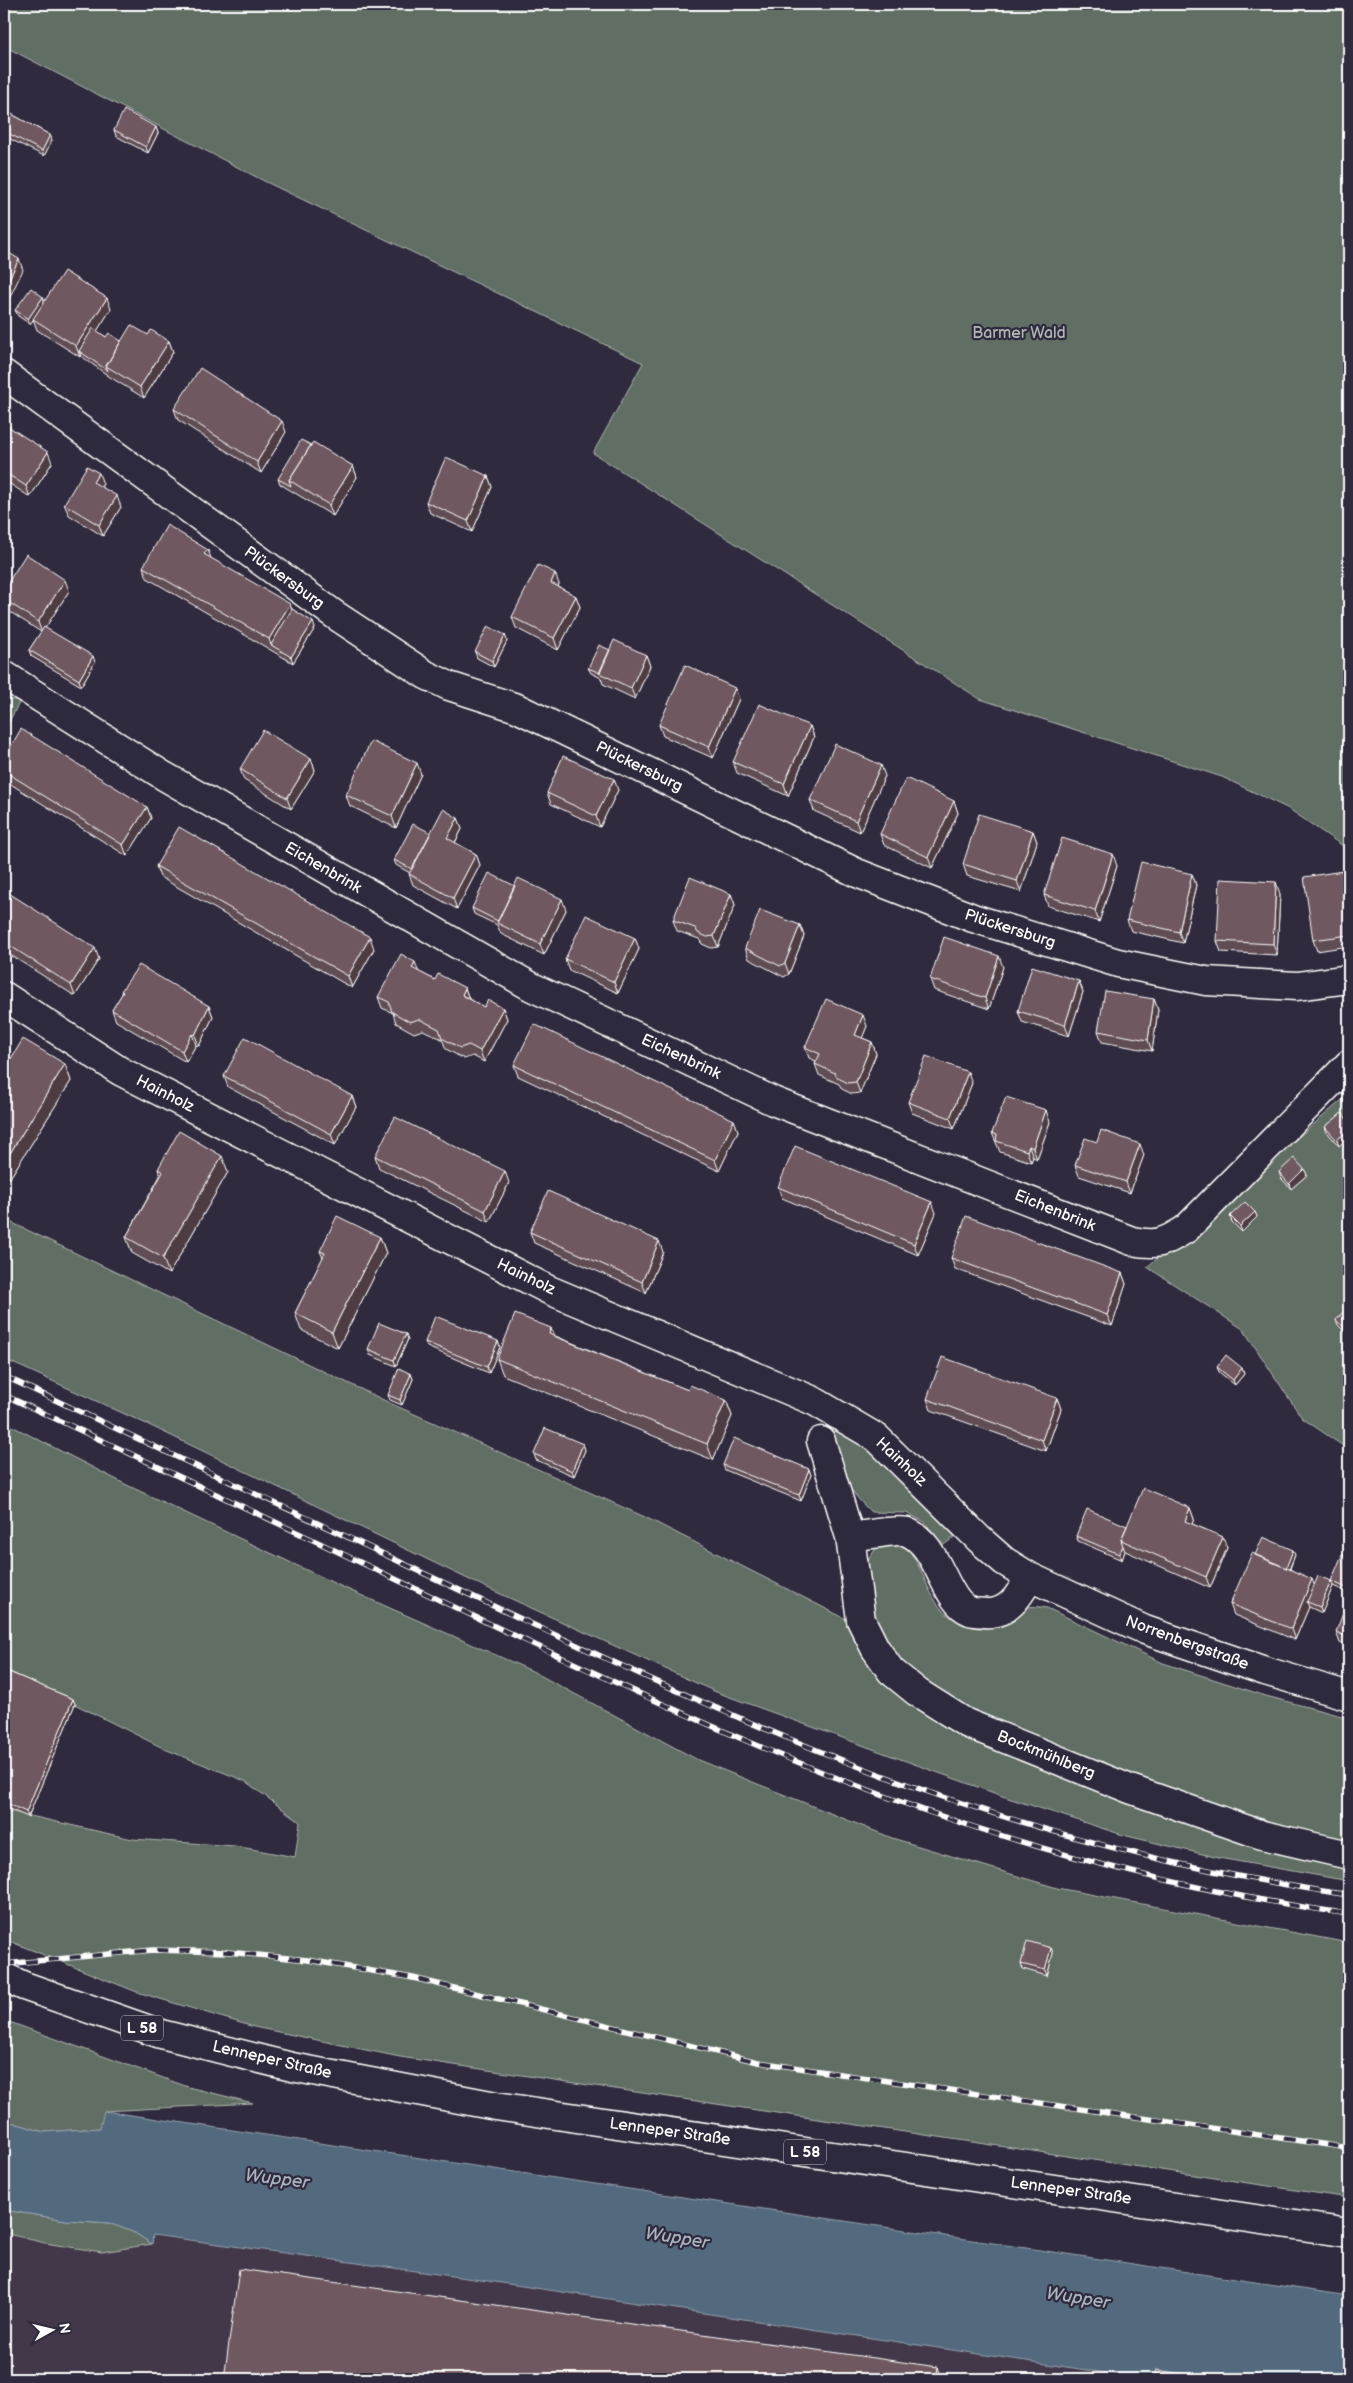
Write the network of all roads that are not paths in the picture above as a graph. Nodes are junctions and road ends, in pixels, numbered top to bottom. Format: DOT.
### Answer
graph roads {
  1 [pos="4,374"];
  2 [pos="4,675"];
  3 [pos="1349,978"];
  4 [pos="4,996"];
  5 [pos="1349,1064"];
  6 [pos="821,1441"];
  7 [pos="850,1537"];
  8 [pos="1030,1577"];
  9 [pos="1349,1696"];
  10 [pos="1349,1855"];
  11 [pos="14,1982"];
  12 [pos="1349,2233"];
  1 -- 3 [label="street, Plückersburg"];
  2 -- 5 [label="street, Eichenbrink"];
  4 -- 8 [label="street, Hainholz"];
  6 -- 7 [label="street, Bockmühlberg"];
  7 -- 8 [label="street"];
  7 -- 10 [label="street, Bockmühlberg"];
  8 -- 9 [label="street, Norrenbergstraße"];
  11 -- 12 [label="street, Lenneper Straße / L 58"];
}
